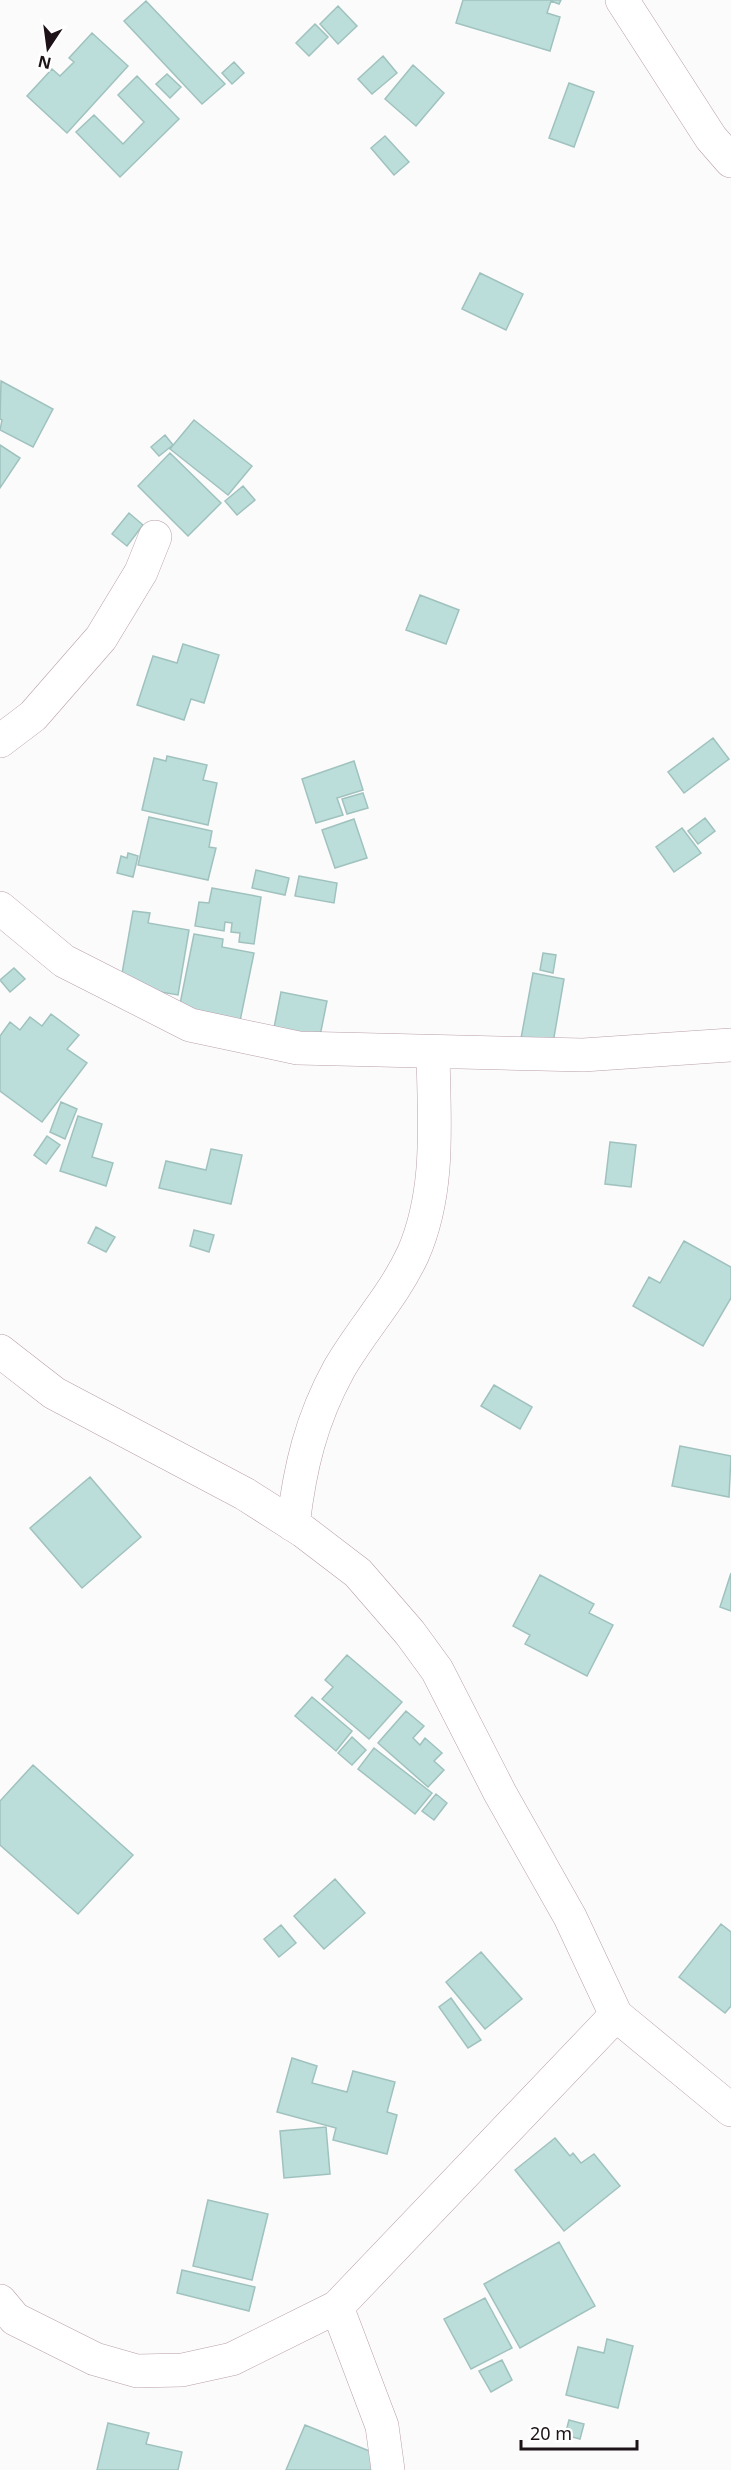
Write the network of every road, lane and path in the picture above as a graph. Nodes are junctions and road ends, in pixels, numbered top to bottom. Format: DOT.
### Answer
graph roads {
  1 [pos="622,0"];
  2 [pos="730,153"];
  3 [pos="155,537"];
  4 [pos="0,741"];
  5 [pos="0,908"];
  6 [pos="731,1045"];
  7 [pos="433,1052"];
  8 [pos="0,1350"];
  9 [pos="293,1525"];
  10 [pos="616,2015"];
  11 [pos="731,2110"];
  12 [pos="0,2301"];
  13 [pos="336,2307"];
  14 [pos="388,2470"];
  1 -- 2 [label="street"];
  3 -- 4 [label="street"];
  5 -- 7 [label="street"];
  6 -- 7 [label="street"];
  7 -- 9 [label="street"];
  8 -- 9 [label="street"];
  9 -- 10 [label="street"];
  10 -- 11 [label="street"];
  10 -- 13 [label="street"];
  12 -- 13 [label="street"];
  13 -- 14 [label="street"];
}
